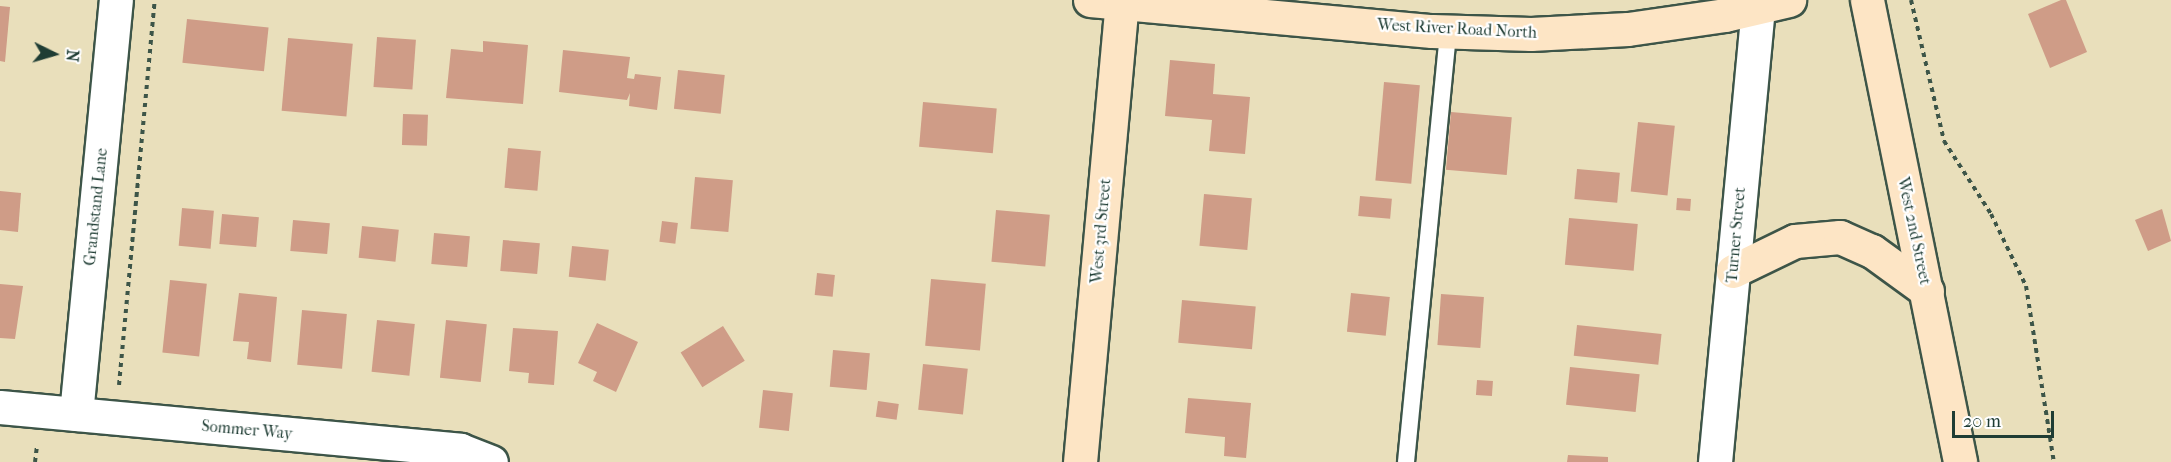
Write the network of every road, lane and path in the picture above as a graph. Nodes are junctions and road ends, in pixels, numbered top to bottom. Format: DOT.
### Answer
graph roads {
  1 [pos="116,0"];
  2 [pos="155,0"];
  3 [pos="1090,0"];
  4 [pos="1789,0"];
  5 [pos="1867,0"];
  6 [pos="1911,0"];
  7 [pos="1122,1"];
  8 [pos="1758,8"];
  9 [pos="1448,31"];
  10 [pos="1733,271"];
  11 [pos="1927,291"];
  12 [pos="0,407"];
  13 [pos="76,414"];
  14 [pos="116,417"];
  15 [pos="37,445"];
  16 [pos="35,462"];
  17 [pos="490,462"];
  18 [pos="1080,462"];
  19 [pos="1406,462"];
  20 [pos="1715,462"];
  21 [pos="1960,462"];
  22 [pos="2054,462"];
  1 -- 13 [label="street, Grandstand Lane"];
  2 -- 14 [label="path"];
  3 -- 7 [label="main road, West River Road North"];
  4 -- 8 [label="main road, West River Road North"];
  5 -- 11 [label="main road, West 2nd Street"];
  6 -- 22 [label="path"];
  7 -- 9 [label="main road, West River Road North"];
  7 -- 18 [label="main road, West 3rd Street"];
  8 -- 9 [label="main road, West River Road North"];
  8 -- 10 [label="street, Turner Street"];
  9 -- 19 [label="lane"];
  10 -- 11 [label="main road"];
  10 -- 20 [label="street, Turner Street"];
  11 -- 21 [label="main road, West 2nd Street"];
  12 -- 13 [label="street, Sommer Way"];
  13 -- 14 [label="street, Sommer Way"];
  14 -- 17 [label="street, Sommer Way"];
  15 -- 16 [label="path"];
}
